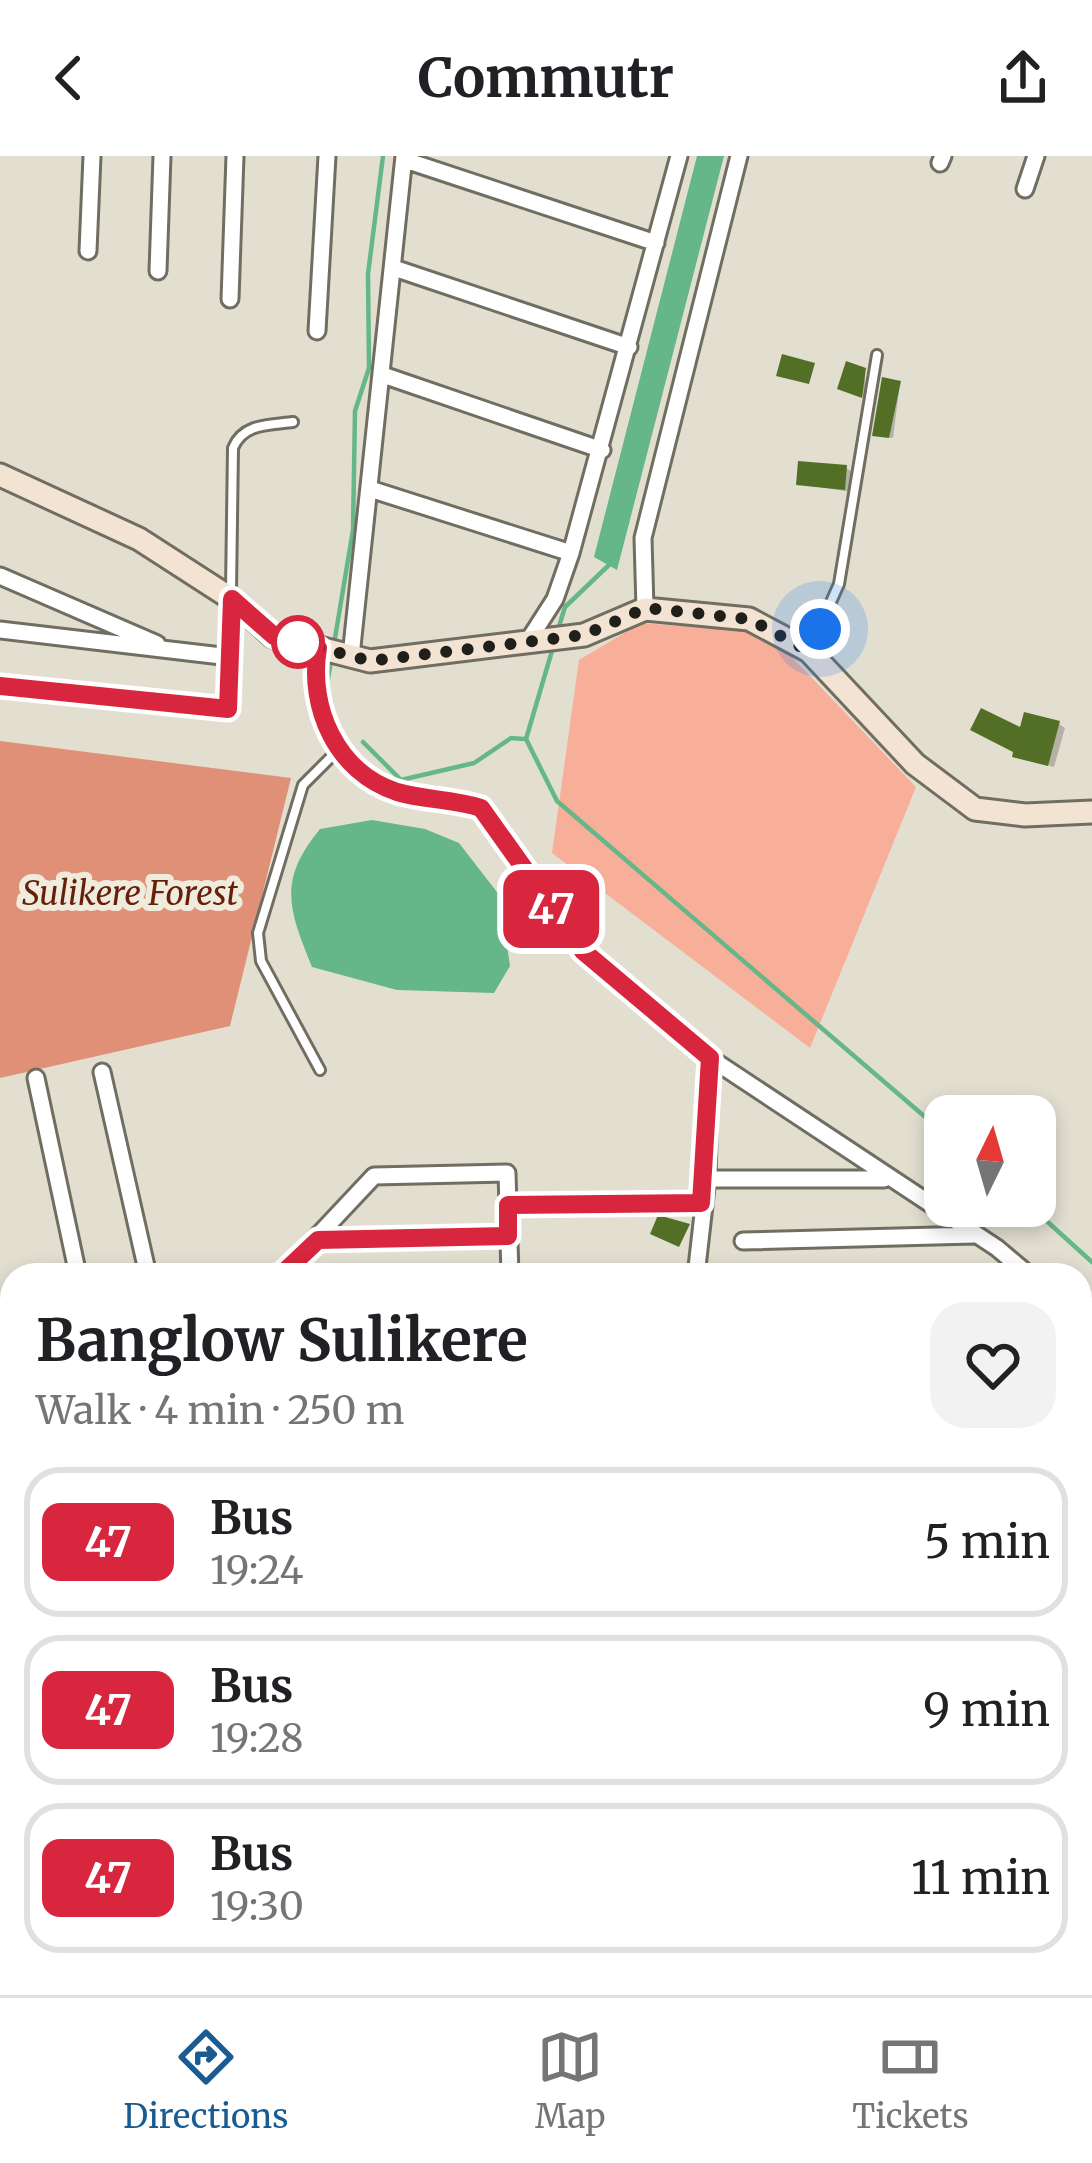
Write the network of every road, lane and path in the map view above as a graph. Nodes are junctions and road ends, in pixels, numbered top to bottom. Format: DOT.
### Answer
graph roads {
  1 [pos="92,156"];
  2 [pos="162,156"];
  3 [pos="235,156"];
  4 [pos="327,156"];
  5 [pos="679,156"];
  6 [pos="739,156"];
  7 [pos="1036,156"];
  8 [pos="404,158"];
  9 [pos="1024,189"];
  10 [pos="656,243"];
  11 [pos="88,251"];
  12 [pos="394,268"];
  13 [pos="158,271"];
  14 [pos="230,299"];
  15 [pos="317,331"];
  16 [pos="629,347"];
  17 [pos="877,355"];
  18 [pos="382,375"];
  19 [pos="293,422"];
  20 [pos="602,450"];
  21 [pos="0,475"];
  22 [pos="370,489"];
  23 [pos="571,553"];
  24 [pos="0,576"];
  25 [pos="232,599"];
  26 [pos="646,608"];
  27 [pos="0,631"];
  28 [pos="530,638"];
  29 [pos="318,648"];
  30 [pos="172,650"];
  31 [pos="809,651"];
  32 [pos="351,656"];
  33 [pos="230,657"];
  34 [pos="0,686"];
  35 [pos="339,749"];
  36 [pos="1092,812"];
  37 [pos="710,1058"];
  38 [pos="320,1070"];
  39 [pos="102,1072"];
  40 [pos="36,1078"];
  41 [pos="706,1179"];
  42 [pos="886,1179"];
  43 [pos="701,1203"];
  44 [pos="508,1205"];
  45 [pos="976,1235"];
  46 [pos="508,1236"];
  47 [pos="318,1240"];
  48 [pos="743,1241"];
  49 [pos="75,1263"];
  50 [pos="145,1263"];
  51 [pos="294,1263"];
  52 [pos="510,1263"];
  53 [pos="697,1263"];
  54 [pos="1013,1263"];
  1 -- 11 [label="street"];
  2 -- 13 [label="street"];
  3 -- 14 [label="street"];
  4 -- 15 [label="street"];
  5 -- 10 [label="street"];
  6 -- 26 [label="street"];
  7 -- 9 [label="street"];
  8 -- 10 [label="street"];
  8 -- 12 [label="street"];
  10 -- 16 [label="street"];
  12 -- 16 [label="street"];
  12 -- 18 [label="street"];
  16 -- 20 [label="street"];
  17 -- 31 [label="lane"];
  18 -- 20 [label="street"];
  18 -- 22 [label="street"];
  19 -- 25 [label="lane"];
  20 -- 23 [label="street"];
  21 -- 25 [label="main road"];
  22 -- 23 [label="street"];
  22 -- 32 [label="street"];
  23 -- 28 [label="street"];
  24 -- 30 [label="street"];
  25 -- 29 [label="main road"];
  25 -- 33 [label="street"];
  26 -- 28 [label="main road"];
  26 -- 31 [label="main road"];
  27 -- 30 [label="street"];
  28 -- 32 [label="main road"];
  29 -- 32 [label="main road"];
  29 -- 35 [label="street"];
  30 -- 33 [label="street"];
  31 -- 36 [label="main road"];
  33 -- 34 [label="street"];
  35 -- 37 [label="street"];
  35 -- 38 [label="lane"];
  37 -- 41 [label="street"];
  37 -- 42 [label="street"];
  39 -- 50 [label="street"];
  40 -- 49 [label="street"];
  41 -- 42 [label="street"];
  41 -- 43 [label="street"];
  42 -- 45 [label="street"];
  43 -- 44 [label="street"];
  43 -- 53 [label="street"];
  44 -- 46 [label="street"];
  44 -- 47 [label="street"];
  45 -- 48 [label="street"];
  45 -- 54 [label="street"];
  46 -- 47 [label="street"];
  46 -- 52 [label="street"];
  47 -- 51 [label="street"];
}
